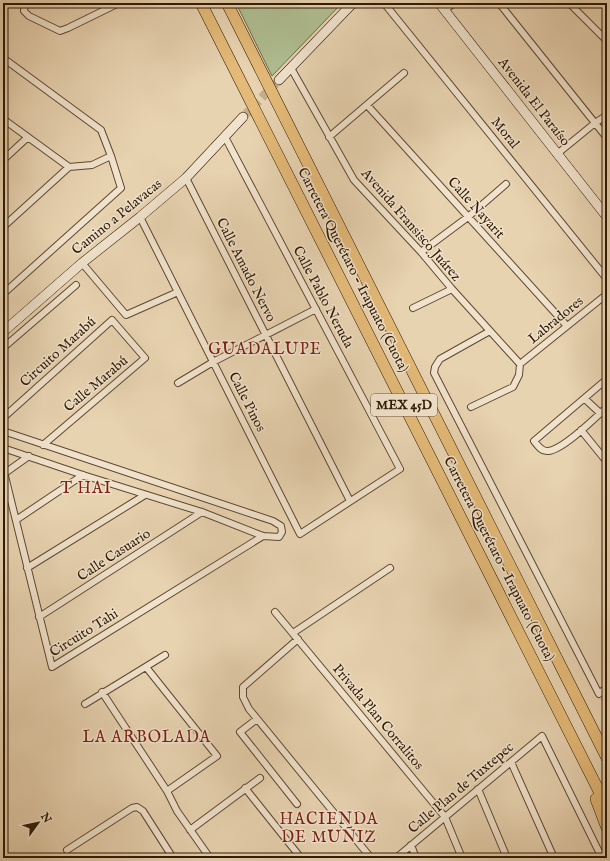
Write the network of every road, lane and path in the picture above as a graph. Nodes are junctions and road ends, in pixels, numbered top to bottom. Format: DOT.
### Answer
graph roads {
  1 [pos="25,3"];
  2 [pos="119,3"];
  3 [pos="201,3"];
  4 [pos="227,3"];
  5 [pos="353,3"];
  6 [pos="384,3"];
  7 [pos="454,3"];
  8 [pos="499,3"];
  9 [pos="569,3"];
  10 [pos="442,6"];
  11 [pos="607,41"];
  12 [pos="3,58"];
  13 [pos="291,68"];
  14 [pos="404,73"];
  15 [pos="278,80"];
  16 [pos="366,105"];
  17 [pos="607,115"];
  18 [pos="243,117"];
  19 [pos="3,119"];
  20 [pos="595,123"];
  21 [pos="28,137"];
  22 [pos="225,137"];
  23 [pos="329,137"];
  24 [pos="607,138"];
  25 [pos="557,154"];
  26 [pos="112,156"];
  27 [pos="3,160"];
  28 [pos="69,167"];
  29 [pos="186,178"];
  30 [pos="506,184"];
  31 [pos="140,217"];
  32 [pos="468,217"];
  33 [pos="607,217"];
  34 [pos="3,227"];
  35 [pos="421,252"];
  36 [pos="82,263"];
  37 [pos="607,278"];
  38 [pos="76,285"];
  39 [pos="452,289"];
  40 [pos="178,292"];
  41 [pos="3,294"];
  42 [pos="607,294"];
  43 [pos="414,308"];
  44 [pos="316,310"];
  45 [pos="112,320"];
  46 [pos="567,326"];
  47 [pos="490,331"];
  48 [pos="3,332"];
  49 [pos="266,335"];
  50 [pos="3,348"];
  51 [pos="213,362"];
  52 [pos="520,364"];
  53 [pos="607,379"];
  54 [pos="178,382"];
  55 [pos="585,399"];
  56 [pos="607,406"];
  57 [pos="471,407"];
  58 [pos="600,413"];
  59 [pos="3,418"];
  60 [pos="581,430"];
  61 [pos="3,431"];
  62 [pos="43,445"];
  63 [pos="3,448"];
  64 [pos="29,456"];
  65 [pos="607,462"];
  66 [pos="4,470"];
  67 [pos="83,475"];
  68 [pos="144,495"];
  69 [pos="350,501"];
  70 [pos="202,512"];
  71 [pos="16,520"];
  72 [pos="263,536"];
  73 [pos="27,568"];
  74 [pos="390,568"];
  75 [pos="275,612"];
  76 [pos="39,617"];
  77 [pos="293,633"];
  78 [pos="298,639"];
  79 [pos="165,655"];
  80 [pos="146,667"];
  81 [pos="607,687"];
  82 [pos="102,692"];
  83 [pos="599,694"];
  84 [pos="85,704"];
  85 [pos="607,708"];
  86 [pos="257,719"];
  87 [pos="589,722"];
  88 [pos="570,734"];
  89 [pos="607,751"];
  90 [pos="607,758"];
  91 [pos="511,762"];
  92 [pos="260,778"];
  93 [pos="246,788"];
  94 [pos="478,789"];
  95 [pos="167,791"];
  96 [pos="297,804"];
  97 [pos="607,807"];
  98 [pos="445,817"];
  99 [pos="607,828"];
  100 [pos="190,830"];
  101 [pos="411,845"];
  102 [pos="67,850"];
  103 [pos="173,858"];
  104 [pos="210,858"];
  105 [pos="301,858"];
  106 [pos="371,858"];
  107 [pos="396,858"];
  108 [pos="416,858"];
  109 [pos="462,858"];
  110 [pos="507,858"];
  111 [pos="554,858"];
  112 [pos="602,858"];
  1 -- 2 [label="street"];
  3 -- 88 [label="highway, Carretera Querétaro - Irapuato (Cuota) / MEX 45D"];
  4 -- 87 [label="highway, Carretera Querétaro - Irapuato (Cuota) / MEX 45D"];
  5 -- 13 [label="street"];
  6 -- 37 [label="street, Moral"];
  7 -- 10 [label="street"];
  8 -- 20 [label="street"];
  9 -- 11 [label="street"];
  10 -- 25 [label="street, Avenida El Paraíso"];
  12 -- 26 [label="street"];
  13 -- 15 [label="street"];
  13 -- 23 [label="street, Avenida Fransisco Juárez"];
  14 -- 16 [label="street"];
  16 -- 23 [label="street"];
  16 -- 32 [label="street, Calle Nayarit"];
  17 -- 20 [label="street"];
  18 -- 22 [label="street, Camino a Pelavacas"];
  19 -- 21 [label="street"];
  20 -- 24 [label="street"];
  20 -- 25 [label="street"];
  21 -- 27 [label="street"];
  21 -- 28 [label="street"];
  22 -- 29 [label="street, Camino a Pelavacas"];
  22 -- 44 [label="street, Calle Pablo Neruda"];
  23 -- 35 [label="street, Avenida Fransisco Juárez"];
  25 -- 33 [label="street, Avenida El Paraíso"];
  26 -- 28 [label="street"];
  26 -- 41 [label="street"];
  28 -- 34 [label="street"];
  29 -- 31 [label="street, Camino a Pelavacas"];
  29 -- 49 [label="street, Calle Amado Nervo"];
  30 -- 32 [label="street"];
  31 -- 36 [label="street, Camino a Pelavacas"];
  31 -- 40 [label="street, Calle Pinos"];
  32 -- 35 [label="street"];
  32 -- 46 [label="street, Calle Nayarit"];
  35 -- 39 [label="street, Avenida Fransisco Juárez"];
  36 -- 40 [label="street"];
  36 -- 48 [label="street, Camino a Pelavacas"];
  38 -- 50 [label="street"];
  39 -- 43 [label="street"];
  39 -- 47 [label="street, Avenida Fransisco Juárez"];
  40 -- 51 [label="street, Calle Pinos"];
  42 -- 46 [label="street, Labradores"];
  44 -- 49 [label="street"];
  44 -- 69 [label="street, Calle Pablo Neruda"];
  45 -- 59 [label="street, Circuito Marabú"];
  45 -- 62 [label="street, Calle Marabú"];
  46 -- 52 [label="street, Labradores"];
  47 -- 52 [label="street, Avenida Fransisco Juárez"];
  47 -- 83 [label="street"];
  49 -- 51 [label="street"];
  49 -- 69 [label="street, Calle Amado Nervo"];
  51 -- 54 [label="street"];
  51 -- 69 [label="street, Calle Pinos"];
  52 -- 57 [label="street"];
  53 -- 55 [label="street"];
  55 -- 58 [label="street"];
  55 -- 60 [label="street"];
  56 -- 58 [label="street"];
  58 -- 60 [label="street"];
  60 -- 65 [label="street"];
  61 -- 62 [label="street, Circuito Tahi"];
  62 -- 72 [label="street, Circuito Tahi"];
  63 -- 64 [label="street, Circuito Tahi"];
  64 -- 66 [label="street"];
  64 -- 67 [label="street, Circuito Tahi"];
  66 -- 71 [label="street, Circuito Tahi"];
  67 -- 68 [label="street, Circuito Tahi"];
  67 -- 71 [label="street"];
  68 -- 70 [label="street, Circuito Tahi"];
  68 -- 73 [label="street"];
  70 -- 72 [label="street, Circuito Tahi"];
  70 -- 76 [label="street, Calle Casuario"];
  71 -- 73 [label="street, Circuito Tahi"];
  72 -- 76 [label="street, Circuito Tahi"];
  73 -- 76 [label="street, Circuito Tahi"];
  74 -- 77 [label="street"];
  75 -- 77 [label="street, Privada Plan Corralitos"];
  77 -- 78 [label="street, Privada Plan Corralitos"];
  78 -- 86 [label="street"];
  78 -- 98 [label="street, Privada Plan Corralitos"];
  79 -- 80 [label="street"];
  80 -- 82 [label="street"];
  80 -- 95 [label="street"];
  81 -- 83 [label="street"];
  82 -- 84 [label="street"];
  82 -- 95 [label="street"];
  83 -- 85 [label="path"];
  86 -- 96 [label="street"];
  86 -- 106 [label="street"];
  87 -- 89 [label="highway"];
  87 -- 90 [label="highway, Carretera Querétaro - Irapuato (Cuota) / MEX 45D"];
  88 -- 97 [label="highway, Carretera Querétaro - Irapuato (Cuota) / MEX 45D"];
  88 -- 99 [label="highway"];
  91 -- 94 [label="street, Calle Plan de Tuxtepec"];
  91 -- 111 [label="street"];
  91 -- 112 [label="street, Calle Plan de Tuxtepec"];
  92 -- 93 [label="street"];
  93 -- 100 [label="street"];
  93 -- 105 [label="street"];
  94 -- 98 [label="street, Calle Plan de Tuxtepec"];
  94 -- 110 [label="street"];
  95 -- 100 [label="street"];
  98 -- 101 [label="street, Calle Plan de Tuxtepec"];
  98 -- 109 [label="street, Privada Plan Corralitos"];
  100 -- 104 [label="street"];
  101 -- 107 [label="street, Calle Plan de Tuxtepec"];
  101 -- 108 [label="street"];
  102 -- 103 [label="street"];
}
